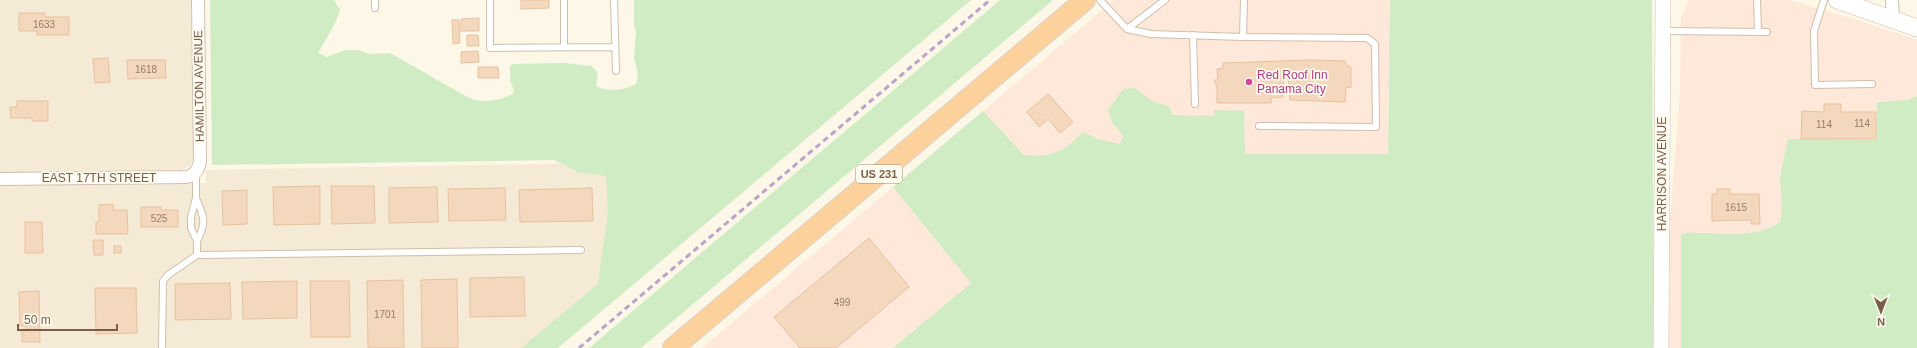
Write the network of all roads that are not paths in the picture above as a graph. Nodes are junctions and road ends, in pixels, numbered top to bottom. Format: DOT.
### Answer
graph roads {
  1 [pos="198,0"];
  2 [pos="375,0"];
  3 [pos="490,0"];
  4 [pos="564,0"];
  5 [pos="614,0"];
  6 [pos="1085,0"];
  7 [pos="1100,0"];
  8 [pos="1166,0"];
  9 [pos="1244,0"];
  10 [pos="1663,0"];
  11 [pos="1758,0"];
  12 [pos="1824,0"];
  13 [pos="1837,0"];
  14 [pos="1892,0"];
  15 [pos="375,8"];
  16 [pos="1893,20"];
  17 [pos="1917,28"];
  18 [pos="1127,29"];
  19 [pos="1662,31"];
  20 [pos="1758,32"];
  21 [pos="1767,32"];
  22 [pos="1192,35"];
  23 [pos="1243,37"];
  24 [pos="564,47"];
  25 [pos="615,47"];
  26 [pos="616,71"];
  27 [pos="1872,84"];
  28 [pos="1195,104"];
  29 [pos="1259,126"];
  30 [pos="196,172"];
  31 [pos="0,179"];
  32 [pos="196,198"];
  33 [pos="197,241"];
  34 [pos="581,250"];
  35 [pos="197,255"];
  36 [pos="162,348"];
  37 [pos="673,348"];
  38 [pos="1661,348"];
  1 -- 30 [label="street, HAMILTON AVENUE"];
  2 -- 15 [label="lane"];
  3 -- 24 [label="lane"];
  4 -- 24 [label="lane"];
  5 -- 25 [label="lane"];
  6 -- 37 [label="highway, US 231"];
  7 -- 18 [label="lane"];
  8 -- 18 [label="lane"];
  9 -- 23 [label="lane"];
  10 -- 19 [label="street, HARRISON AVENUE"];
  11 -- 20 [label="lane"];
  12 -- 27 [label="lane"];
  13 -- 16 [label="main road"];
  14 -- 16 [label="street"];
  16 -- 17 [label="main road"];
  18 -- 22 [label="lane"];
  19 -- 20 [label="lane"];
  19 -- 38 [label="street, HARRISON AVENUE"];
  20 -- 21 [label="lane"];
  22 -- 23 [label="lane"];
  22 -- 28 [label="lane"];
  23 -- 29 [label="lane"];
  24 -- 25 [label="lane"];
  25 -- 26 [label="lane"];
  30 -- 31 [label="street, EAST 17TH STREET"];
  30 -- 32 [label="lane"];
  32 -- 33 [label="lane"];
  32 -- 33 [label="lane"];
  33 -- 35 [label="lane"];
  34 -- 35 [label="lane"];
  35 -- 36 [label="lane"];
}
